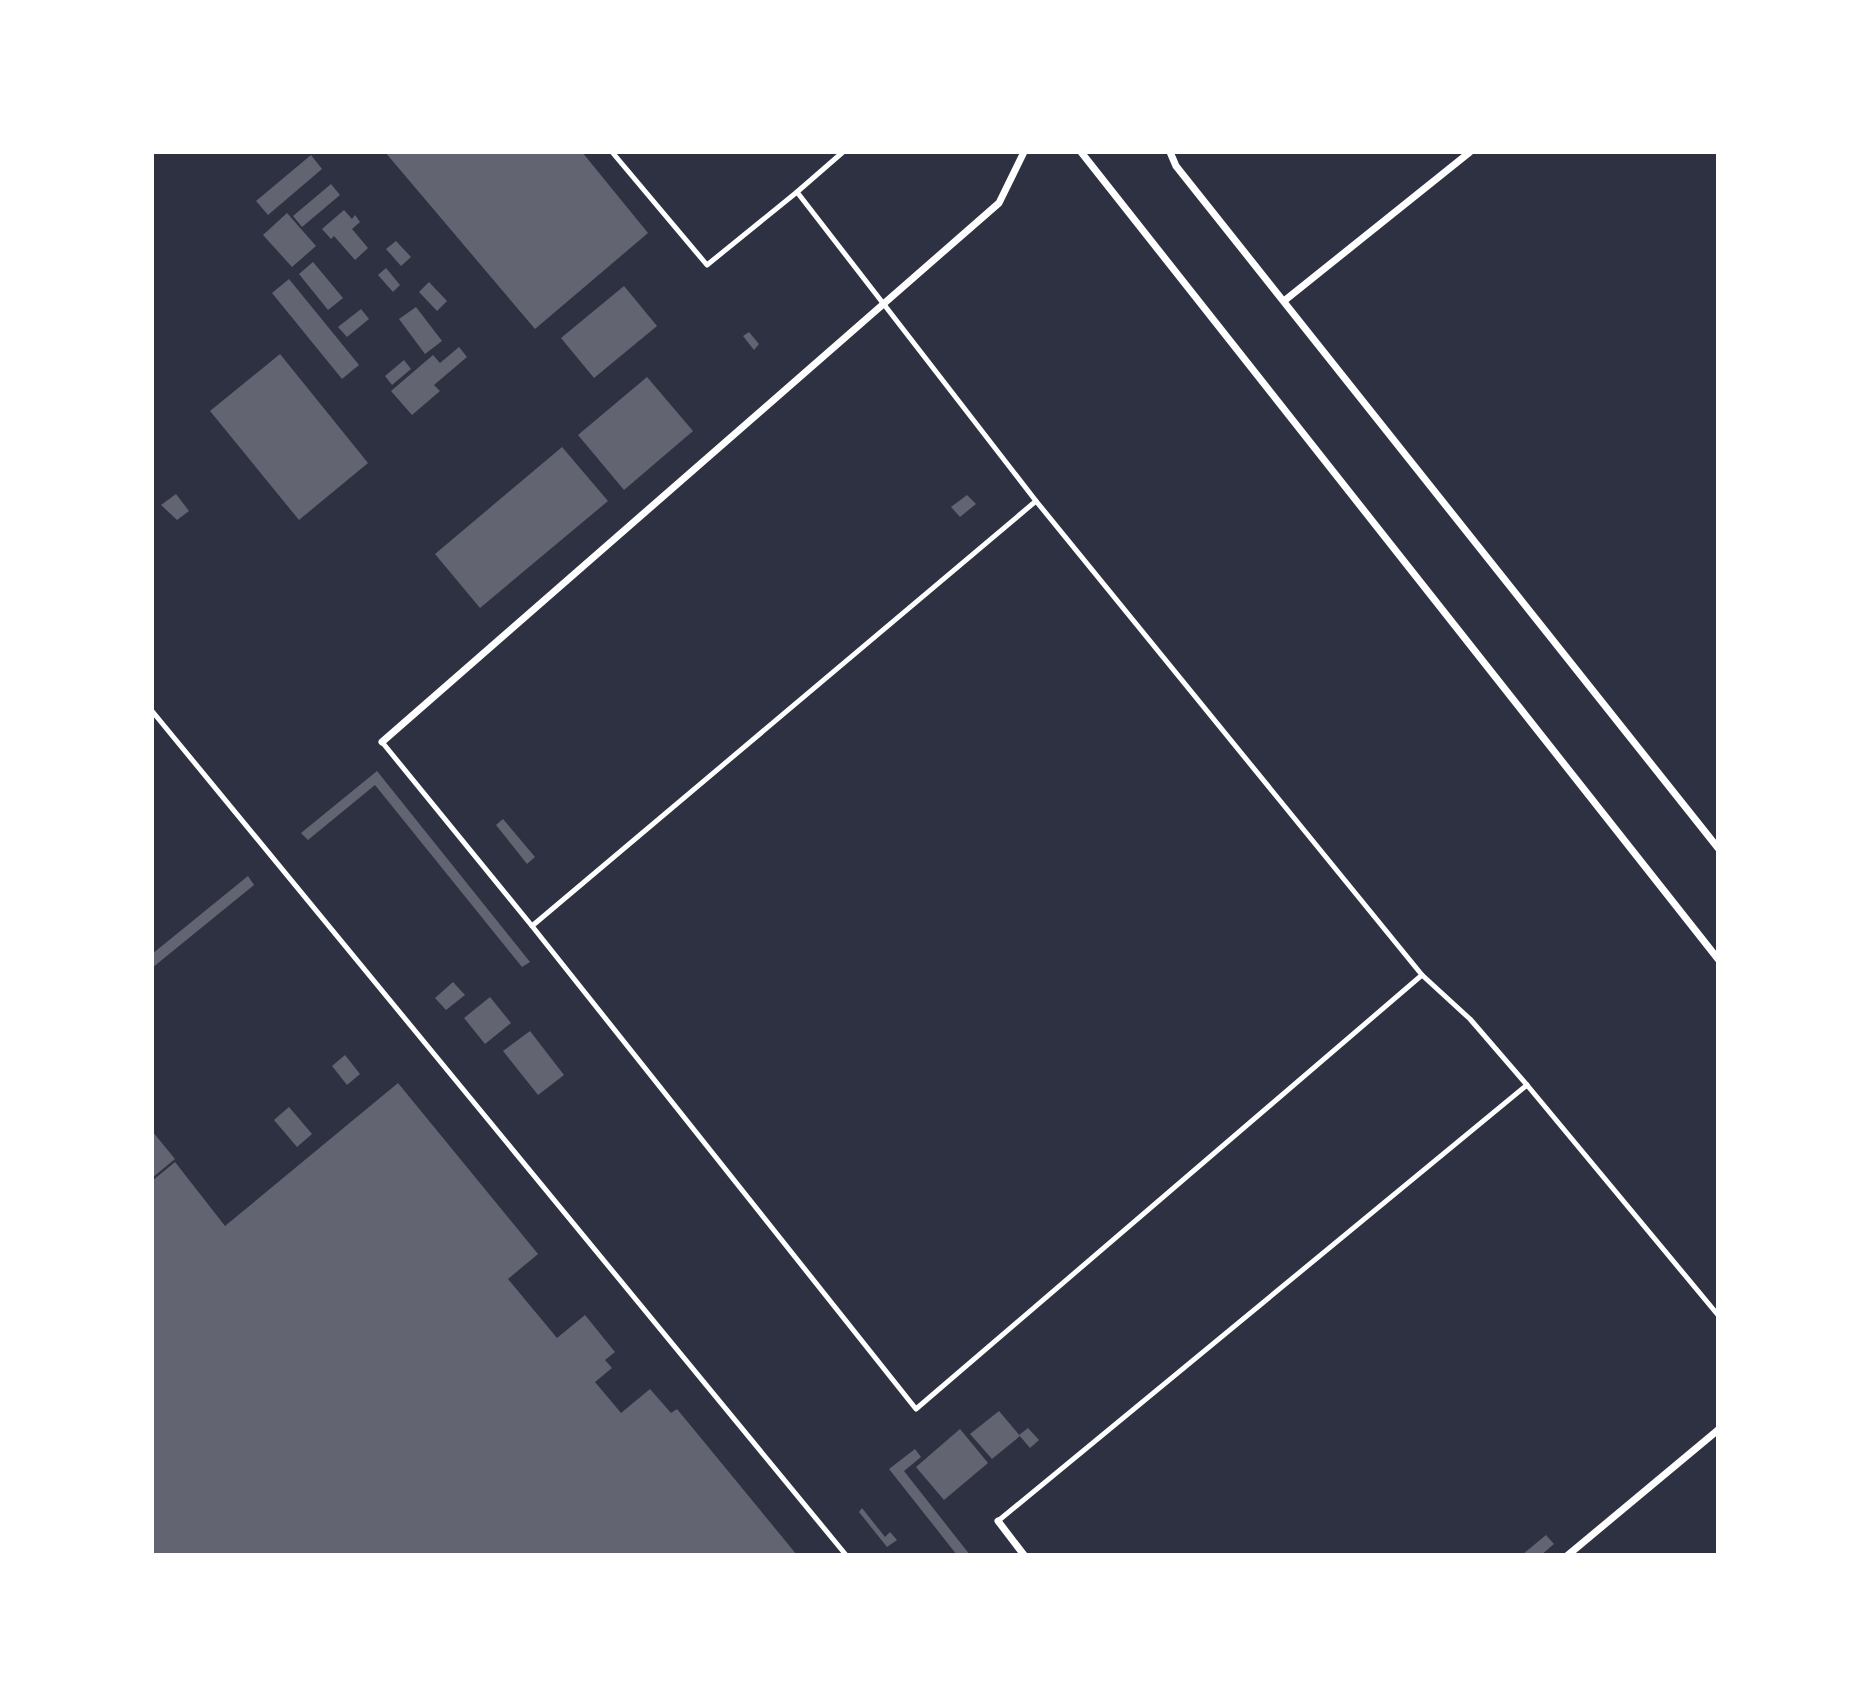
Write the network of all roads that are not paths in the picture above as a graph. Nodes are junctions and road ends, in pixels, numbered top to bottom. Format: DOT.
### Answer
graph roads {
  1 [pos="612,152"];
  2 [pos="843,152"];
  3 [pos="1024,152"];
  4 [pos="1081,152"];
  5 [pos="1170,152"];
  6 [pos="1470,152"];
  7 [pos="797,192"];
  8 [pos="1284,301"];
  9 [pos="883,305"];
  10 [pos="1036,501"];
  11 [pos="152,711"];
  12 [pos="382,742"];
  13 [pos="1718,848"];
  14 [pos="532,926"];
  15 [pos="1718,959"];
  16 [pos="1422,975"];
  17 [pos="1527,1086"];
  18 [pos="1718,1315"];
  19 [pos="1718,1430"];
  20 [pos="998,1521"];
  21 [pos="846,1555"];
  22 [pos="1024,1555"];
  23 [pos="1567,1555"];
  1 -- 7 [label="lane"];
  2 -- 7 [label="lane"];
  3 -- 9 [label="street"];
  4 -- 15 [label="street"];
  5 -- 8 [label="street"];
  6 -- 8 [label="street"];
  7 -- 9 [label="lane"];
  8 -- 13 [label="street"];
  9 -- 10 [label="lane"];
  9 -- 12 [label="street"];
  10 -- 14 [label="lane"];
  10 -- 16 [label="lane"];
  11 -- 21 [label="lane"];
  12 -- 14 [label="lane"];
  14 -- 16 [label="lane"];
  16 -- 17 [label="lane"];
  17 -- 18 [label="lane"];
  17 -- 20 [label="lane"];
  19 -- 23 [label="street"];
  20 -- 22 [label="street"];
}
